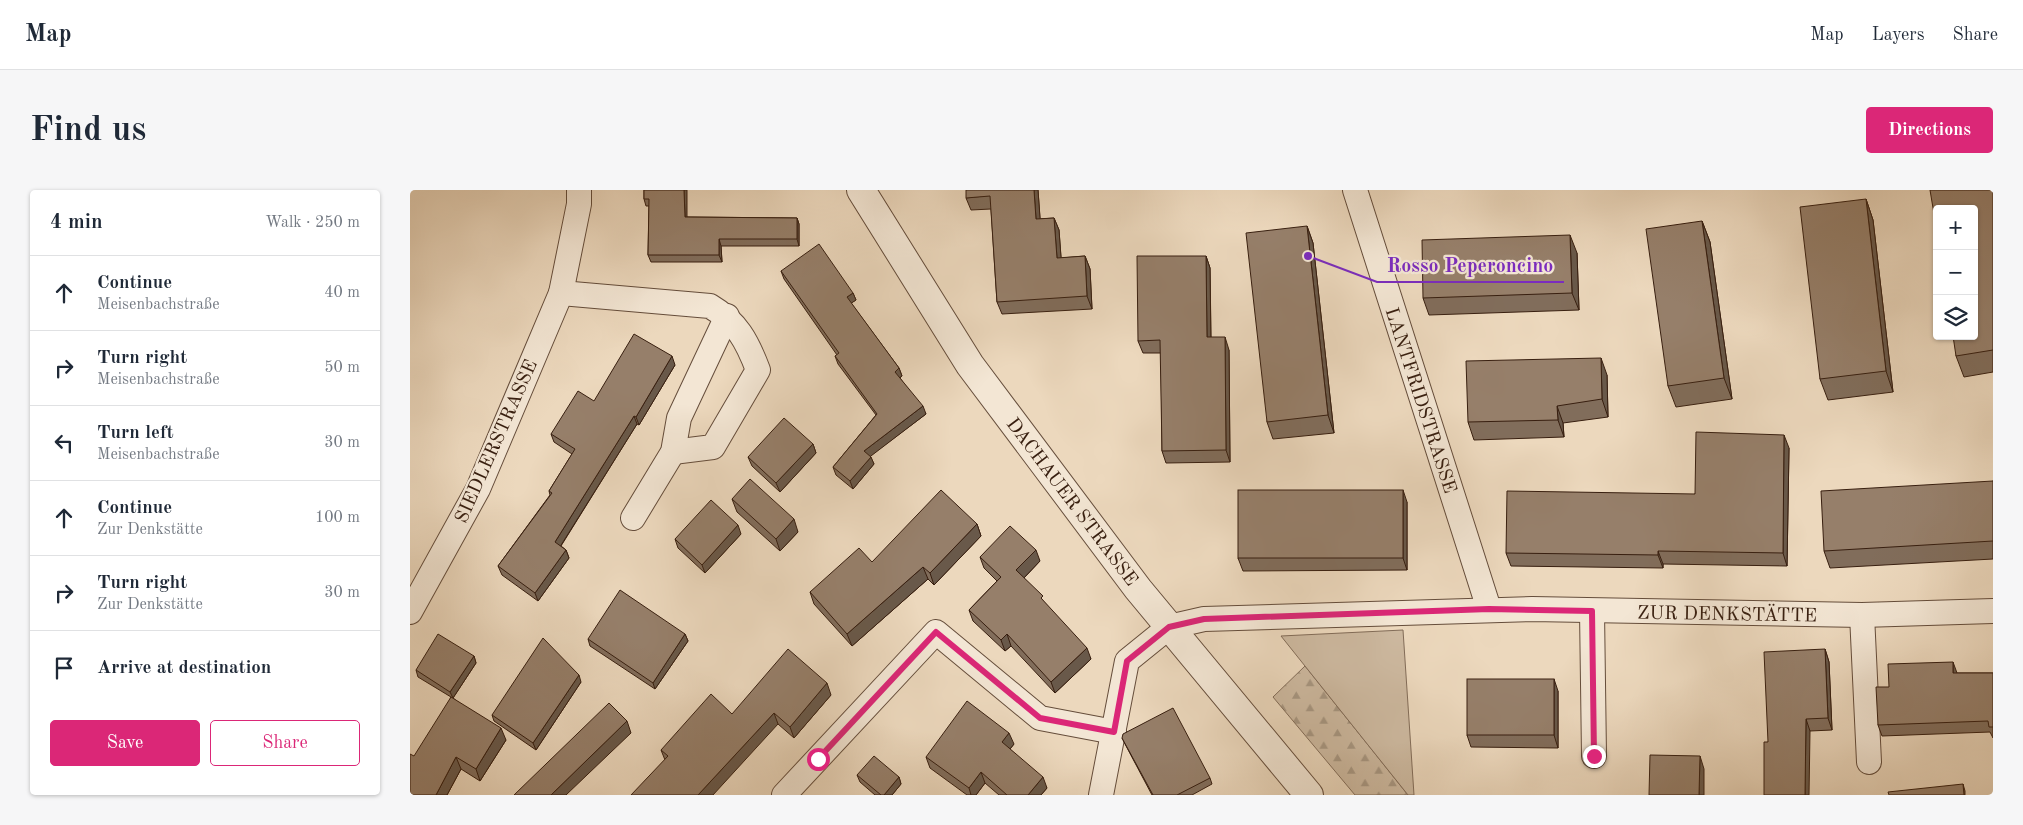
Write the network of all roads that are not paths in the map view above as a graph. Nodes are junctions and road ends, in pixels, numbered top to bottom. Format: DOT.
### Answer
graph roads {
  1 [pos="579,190"];
  2 [pos="861,190"];
  3 [pos="1355,190"];
  4 [pos="561,293"];
  5 [pos="727,316"];
  6 [pos="673,452"];
  7 [pos="633,518"];
  8 [pos="1489,609"];
  9 [pos="1592,611"];
  10 [pos="1993,611"];
  11 [pos="410,612"];
  12 [pos="1862,616"];
  13 [pos="1169,627"];
  14 [pos="1114,732"];
  15 [pos="1594,756"];
  16 [pos="1869,762"];
  17 [pos="784,795"];
  18 [pos="1100,795"];
  19 [pos="1309,795"];
  1 -- 4 [label="street, SIEDLERSTRASSE"];
  2 -- 13 [label="street, DACHAUER STRASSE"];
  3 -- 8 [label="street, LANTFRIDSTRASSE"];
  4 -- 5 [label="street"];
  4 -- 11 [label="street, SIEDLERSTRASSE"];
  5 -- 6 [label="street"];
  5 -- 6 [label="street"];
  6 -- 7 [label="street"];
  8 -- 9 [label="street, ZUR DENKSTÄTTE"];
  8 -- 13 [label="street, ZUR DENKSTÄTTE"];
  9 -- 12 [label="street, ZUR DENKSTÄTTE"];
  9 -- 15 [label="street"];
  10 -- 12 [label="street, ZUR DENKSTÄTTE"];
  12 -- 16 [label="street"];
  13 -- 14 [label="street"];
  13 -- 19 [label="street, DACHAUER STRASSE"];
  14 -- 17 [label="street"];
  14 -- 18 [label="street"];
}
